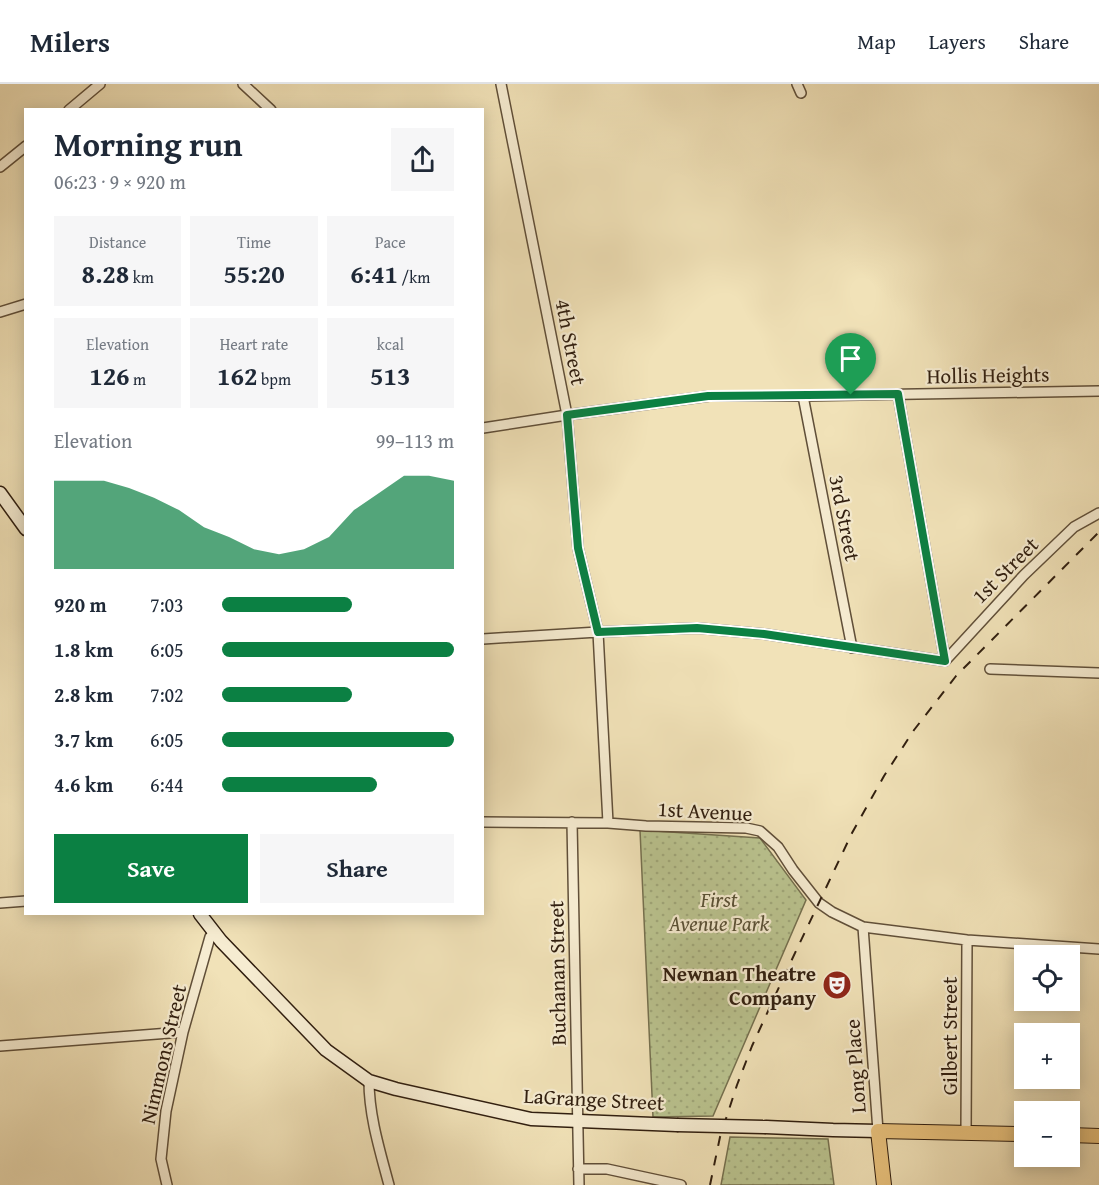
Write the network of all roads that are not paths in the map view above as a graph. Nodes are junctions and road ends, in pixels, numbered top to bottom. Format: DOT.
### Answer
graph roads {
  1 [pos="100,84"];
  2 [pos="243,84"];
  3 [pos="501,84"];
  4 [pos="71,108"];
  5 [pos="269,108"];
  6 [pos="24,148"];
  7 [pos="0,167"];
  8 [pos="24,305"];
  9 [pos="0,312"];
  10 [pos="1099,391"];
  11 [pos="898,394"];
  12 [pos="803,396"];
  13 [pos="567,415"];
  14 [pos="484,428"];
  15 [pos="0,493"];
  16 [pos="1099,513"];
  17 [pos="24,526"];
  18 [pos="598,632"];
  19 [pos="484,639"];
  20 [pos="852,648"];
  21 [pos="945,661"];
  22 [pos="990,669"];
  23 [pos="1099,672"];
  24 [pos="484,822"];
  25 [pos="572,822"];
  26 [pos="608,823"];
  27 [pos="24,901"];
  28 [pos="0,903"];
  29 [pos="201,915"];
  30 [pos="863,927"];
  31 [pos="215,933"];
  32 [pos="967,940"];
  33 [pos="1099,949"];
  34 [pos="183,1032"];
  35 [pos="0,1046"];
  36 [pos="369,1081"];
  37 [pos="577,1122"];
  38 [pos="878,1131"];
  39 [pos="966,1133"];
  40 [pos="1014,1134"];
  41 [pos="1080,1135"];
  42 [pos="1099,1136"];
  43 [pos="578,1169"];
  44 [pos="167,1185"];
  45 [pos="389,1185"];
  46 [pos="579,1185"];
  47 [pos="681,1185"];
  48 [pos="884,1185"];
  1 -- 4 [label="street"];
  2 -- 5 [label="street"];
  3 -- 13 [label="street, 4th Street"];
  6 -- 7 [label="street"];
  8 -- 9 [label="street"];
  10 -- 11 [label="street, Hollis Heights"];
  11 -- 12 [label="street, Hollis Heights"];
  11 -- 21 [label="street"];
  12 -- 13 [label="street, Hollis Heights"];
  12 -- 20 [label="street, 3rd Street"];
  13 -- 14 [label="street, Hollis Heights"];
  13 -- 18 [label="street, 4th Street"];
  15 -- 17 [label="street"];
  16 -- 21 [label="street, 1st Street"];
  18 -- 19 [label="street"];
  18 -- 20 [label="street"];
  18 -- 26 [label="street, 4th Street"];
  20 -- 21 [label="street"];
  22 -- 23 [label="street"];
  24 -- 25 [label="street, 1st Avenue"];
  25 -- 26 [label="street, 1st Avenue"];
  25 -- 37 [label="street, Buchanan Street"];
  26 -- 30 [label="street, 1st Avenue"];
  27 -- 28 [label="street"];
  29 -- 31 [label="street, LaGrange Street"];
  30 -- 32 [label="street, 1st Avenue"];
  30 -- 38 [label="street, Long Place"];
  31 -- 34 [label="street, Nimmons Street"];
  31 -- 36 [label="street, LaGrange Street"];
  32 -- 33 [label="street, 1st Avenue"];
  32 -- 39 [label="street, Gilbert Street"];
  34 -- 35 [label="street"];
  34 -- 44 [label="street, Nimmons Street"];
  36 -- 37 [label="street, LaGrange Street"];
  36 -- 45 [label="street"];
  37 -- 38 [label="street, LaGrange Street, bridge"];
  37 -- 43 [label="street, Buchanan Street"];
  38 -- 39 [label="main road, LaGrange Street"];
  38 -- 48 [label="main road"];
  39 -- 40 [label="main road, LaGrange Street"];
  41 -- 42 [label="main road"];
  43 -- 46 [label="street, Buchanan Street"];
  43 -- 47 [label="street"];
}
